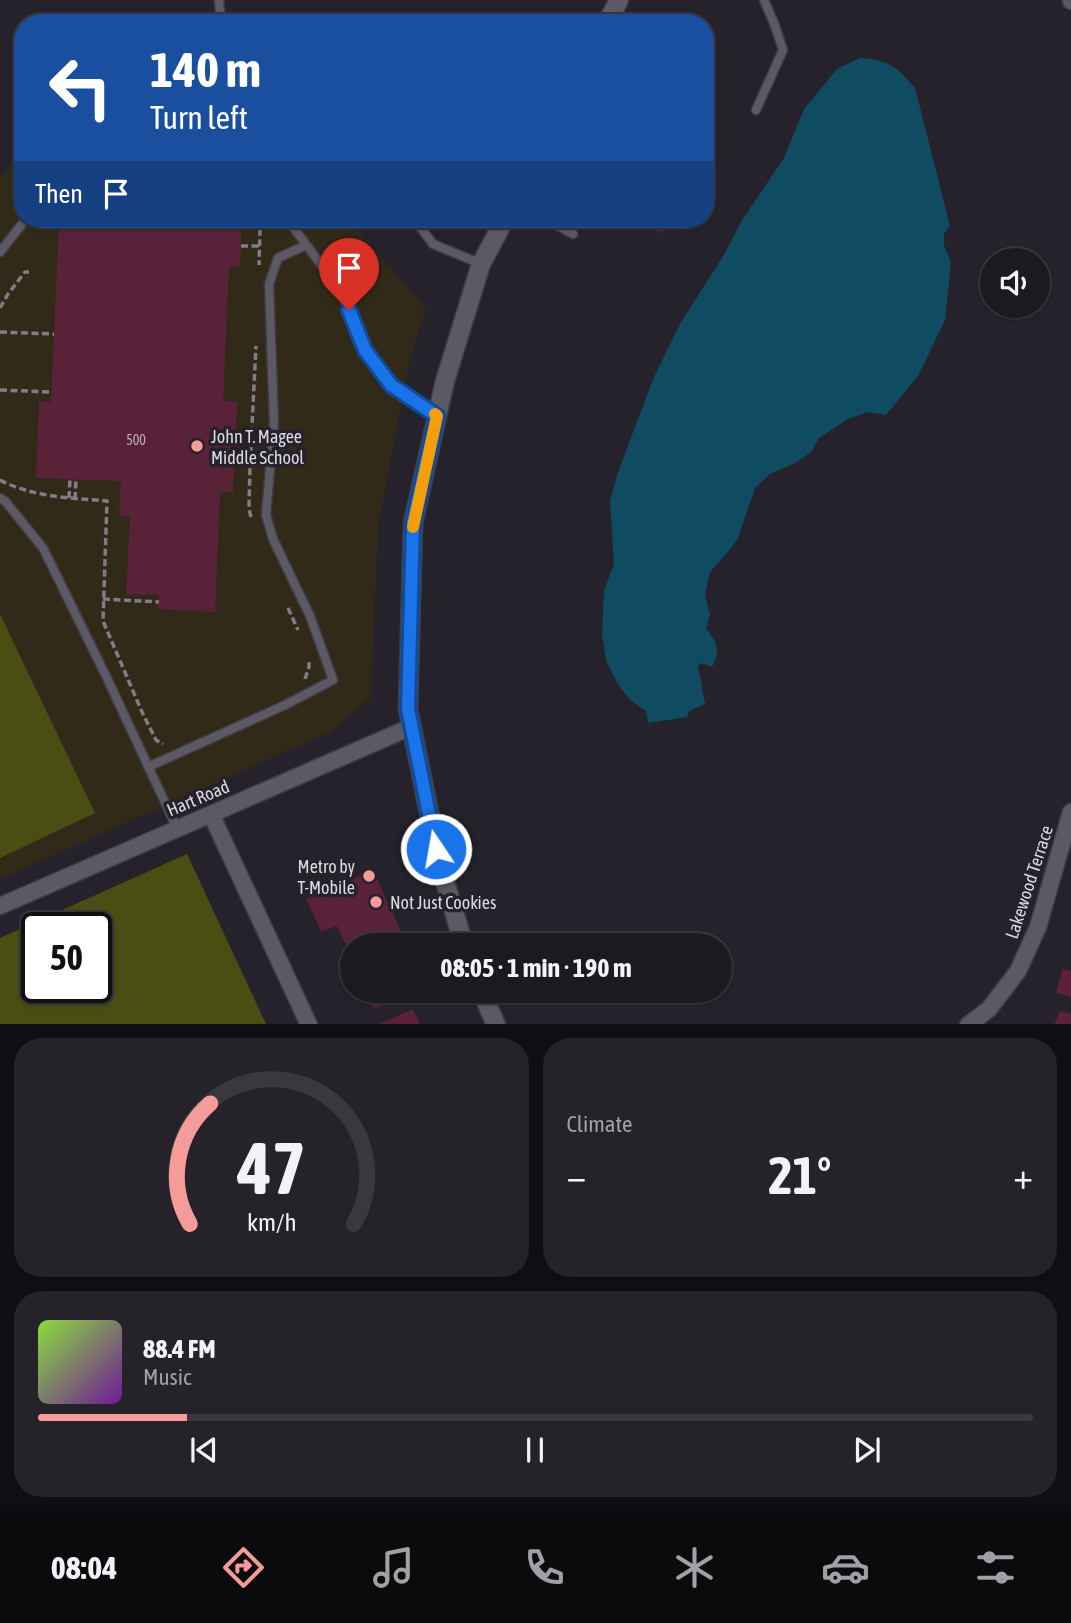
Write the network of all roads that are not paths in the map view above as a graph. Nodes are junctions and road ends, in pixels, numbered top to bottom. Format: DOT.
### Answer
graph roads {
  1 [pos="764,0"];
  2 [pos="756,110"];
  3 [pos="19,228"];
  4 [pos="294,228"];
  5 [pos="421,228"];
  6 [pos="500,228"];
  7 [pos="562,228"];
  8 [pos="573,234"];
  9 [pos="306,245"];
  10 [pos="0,253"];
  11 [pos="481,264"];
  12 [pos="437,416"];
  13 [pos="0,498"];
  14 [pos="411,727"];
  15 [pos="148,767"];
  16 [pos="1071,812"];
  17 [pos="211,814"];
  18 [pos="177,828"];
  19 [pos="0,906"];
  20 [pos="460,933"];
  21 [pos="487,1003"];
  22 [pos="309,1024"];
  23 [pos="496,1024"];
  24 [pos="968,1024"];
  1 -- 2 [label="lane"];
  3 -- 10 [label="lane"];
  4 -- 9 [label="lane"];
  5 -- 11 [label="lane"];
  6 -- 11 [label="main road"];
  7 -- 8 [label="lane"];
  9 -- 12 [label="lane"];
  9 -- 15 [label="lane"];
  11 -- 12 [label="main road"];
  12 -- 14 [label="main road"];
  13 -- 15 [label="lane"];
  14 -- 17 [label="street, Hart Road"];
  14 -- 20 [label="main road"];
  15 -- 18 [label="lane"];
  16 -- 24 [label="street, Lakewood Terrace"];
  17 -- 18 [label="street, Hart Road"];
  17 -- 22 [label="street"];
  18 -- 19 [label="street, Hart Road"];
  21 -- 23 [label="main road"];
}
